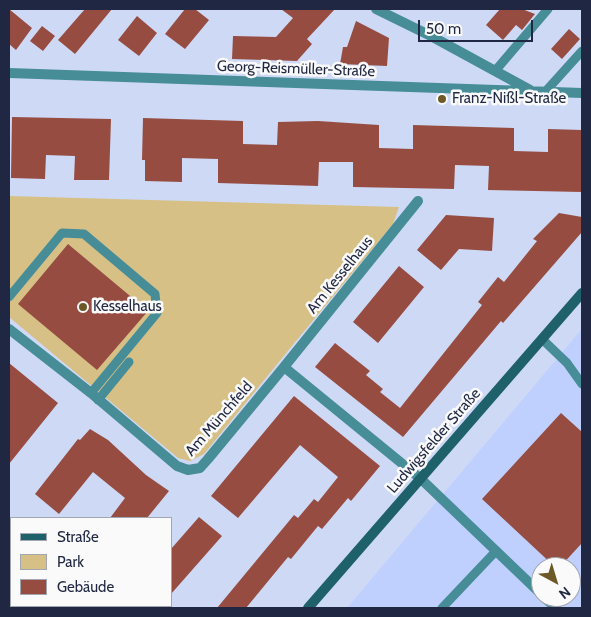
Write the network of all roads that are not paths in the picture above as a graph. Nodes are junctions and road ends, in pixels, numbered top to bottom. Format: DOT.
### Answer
graph roads {
  1 [pos="376,9"];
  2 [pos="548,9"];
  3 [pos="582,51"];
  4 [pos="495,71"];
  5 [pos="9,73"];
  6 [pos="533,92"];
  7 [pos="545,92"];
  8 [pos="582,93"];
  9 [pos="418,201"];
  10 [pos="582,293"];
  11 [pos="9,297"];
  12 [pos="9,329"];
  13 [pos="542,339"];
  14 [pos="129,362"];
  15 [pos="284,367"];
  16 [pos="582,384"];
  17 [pos="95,396"];
  18 [pos="421,479"];
  19 [pos="496,551"];
  20 [pos="531,584"];
  21 [pos="308,608"];
  22 [pos="442,608"];
  1 -- 4 [label="street"];
  2 -- 4 [label="lane"];
  3 -- 7 [label="lane"];
  4 -- 6 [label="street"];
  5 -- 6 [label="street, Georg-Reismüller-Straße"];
  6 -- 7 [label="street, Georg-Reismüller-Straße"];
  7 -- 8 [label="street, Georg-Reismüller-Straße"];
  9 -- 15 [label="street, Am Kesselhaus"];
  10 -- 13 [label="street, Ludwigsfelder Straße"];
  11 -- 17 [label="lane"];
  12 -- 17 [label="street, Am Münchfeld"];
  13 -- 16 [label="lane"];
  13 -- 18 [label="street, Ludwigsfelder Straße"];
  14 -- 17 [label="lane"];
  15 -- 17 [label="street, Am Münchfeld"];
  15 -- 18 [label="street"];
  18 -- 19 [label="street"];
  18 -- 21 [label="street, Ludwigsfelder Straße"];
  19 -- 20 [label="street"];
  19 -- 22 [label="lane"];
}
